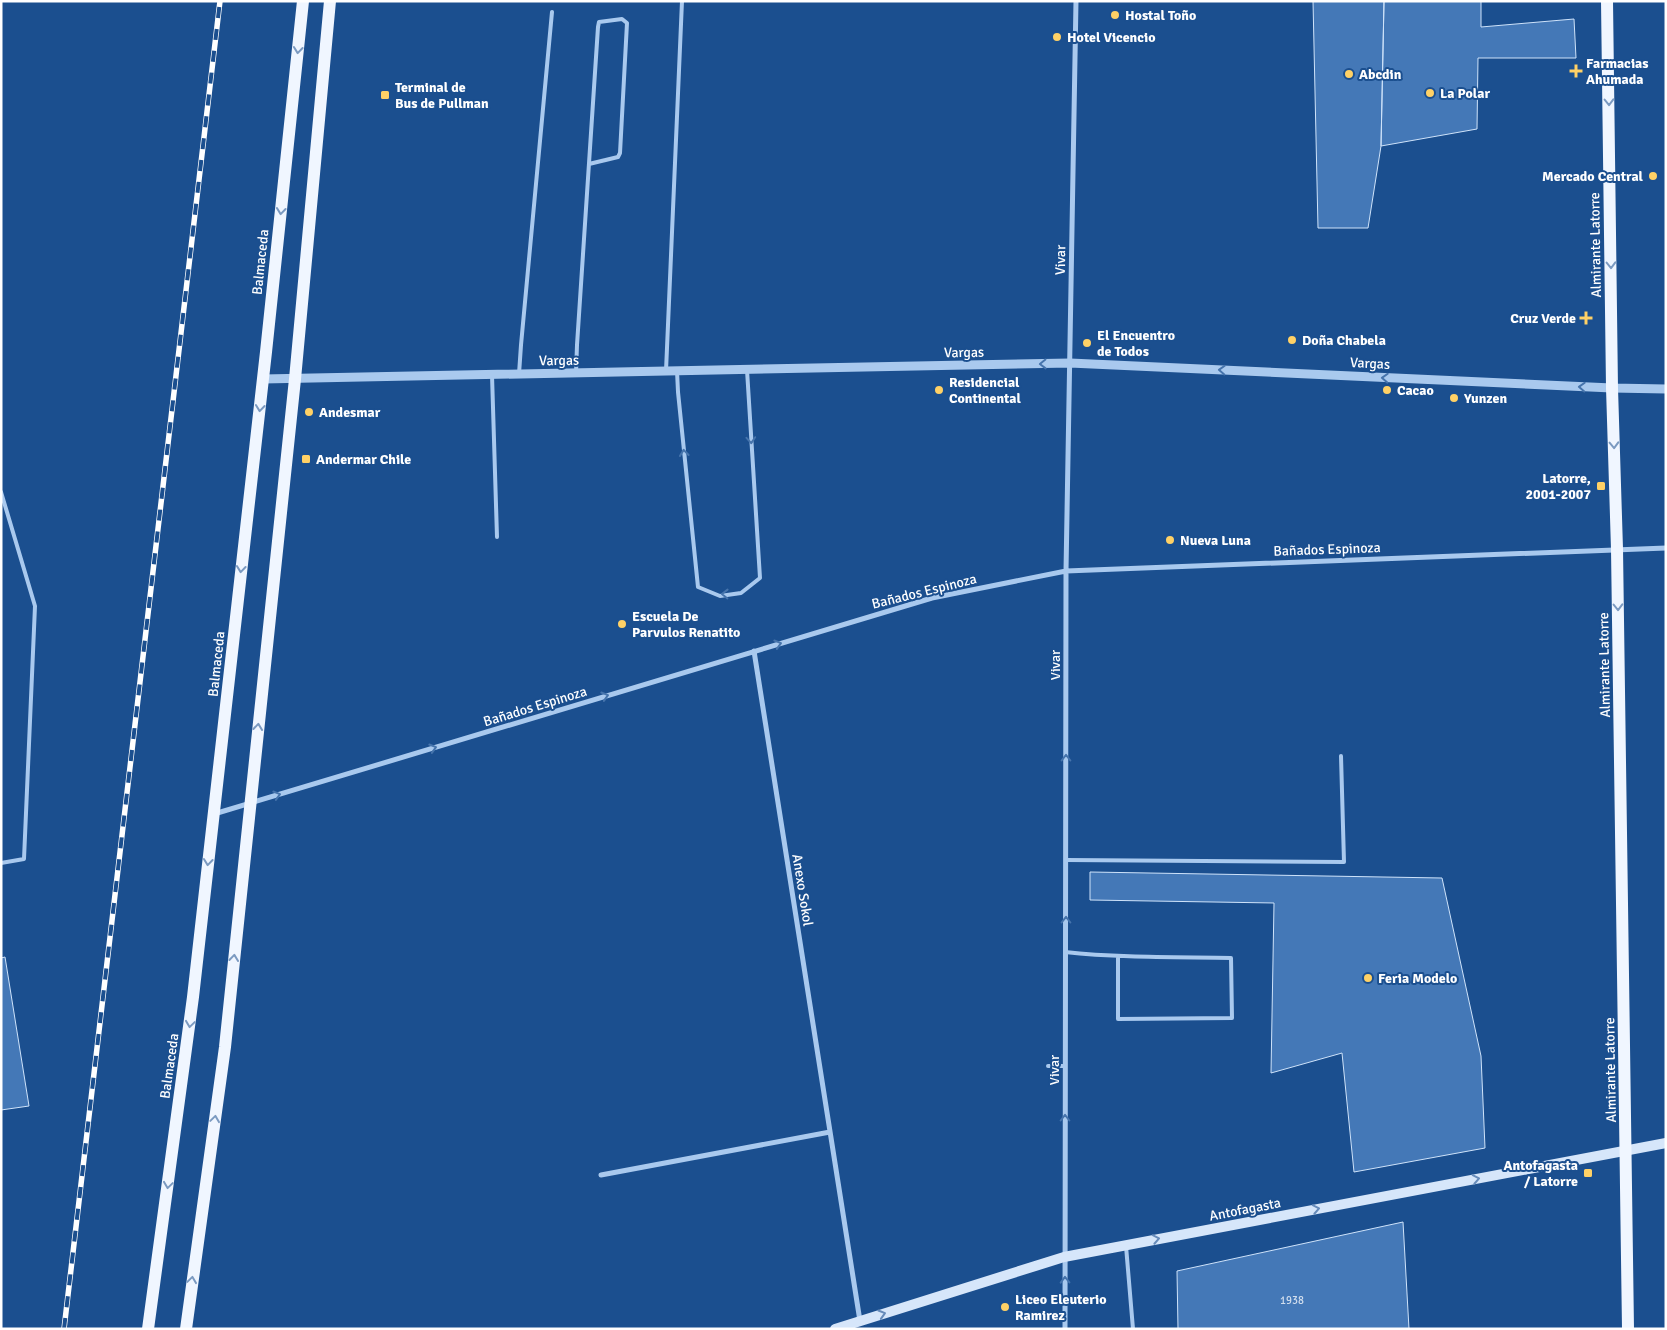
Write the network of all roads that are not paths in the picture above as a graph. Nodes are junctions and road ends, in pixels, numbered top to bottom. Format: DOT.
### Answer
graph roads {
  1 [pos="303,1"];
  2 [pos="330,1"];
  3 [pos="682,1"];
  4 [pos="1076,1"];
  5 [pos="1608,1"];
  6 [pos="552,12"];
  7 [pos="589,164"];
  8 [pos="1070,363"];
  9 [pos="746,370"];
  10 [pos="666,371"];
  11 [pos="677,371"];
  12 [pos="576,373"];
  13 [pos="520,374"];
  14 [pos="492,375"];
  15 [pos="263,379"];
  16 [pos="295,379"];
  17 [pos="1612,388"];
  18 [pos="1666,389"];
  19 [pos="1,492"];
  20 [pos="497,537"];
  21 [pos="1666,548"];
  22 [pos="1617,549"];
  23 [pos="1066,571"];
  24 [pos="754,651"];
  25 [pos="1341,756"];
  26 [pos="250,804"];
  27 [pos="214,814"];
  28 [pos="1066,860"];
  29 [pos="1,863"];
  30 [pos="1066,952"];
  31 [pos="1118,956"];
  32 [pos="1048,1066"];
  33 [pos="1065,1066"];
  34 [pos="830,1132"];
  35 [pos="1666,1143"];
  36 [pos="1626,1151"];
  37 [pos="601,1175"];
  38 [pos="1126,1245"];
  39 [pos="1064,1257"];
  40 [pos="860,1321"];
  41 [pos="148,1329"];
  42 [pos="186,1329"];
  43 [pos="835,1329"];
  44 [pos="1065,1329"];
  45 [pos="1132,1329"];
  46 [pos="1628,1329"];
  1 -- 15 [label="main road, Balmaceda, one-way"];
  2 -- 16 [label="main road"];
  3 -- 10 [label="lane"];
  4 -- 8 [label="street, Vivar"];
  5 -- 17 [label="main road, Almirante Latorre, one-way"];
  6 -- 13 [label="lane"];
  7 -- 7 [label="lane"];
  7 -- 12 [label="lane"];
  8 -- 9 [label="street, Vargas, one-way"];
  17 -- 8 [label="street, Vargas, one-way"];
  8 -- 23 [label="street, Vivar"];
  9 -- 11 [label="street, Vargas"];
  9 -- 11 [label="lane, one-way"];
  10 -- 11 [label="street, Vargas"];
  10 -- 12 [label="street, Vargas"];
  12 -- 13 [label="street, Vargas"];
  13 -- 14 [label="street, Vargas"];
  14 -- 16 [label="street, Vargas"];
  14 -- 20 [label="lane"];
  15 -- 16 [label="street, Vargas"];
  15 -- 27 [label="main road, Balmaceda, one-way"];
  26 -- 16 [label="main road, one-way"];
  17 -- 18 [label="street, Vargas"];
  17 -- 22 [label="main road, Almirante Latorre, one-way"];
  19 -- 29 [label="lane"];
  21 -- 22 [label="street, Bañados Espinoza"];
  22 -- 23 [label="street, Bañados Espinoza"];
  22 -- 36 [label="main road, Almirante Latorre, one-way"];
  24 -- 23 [label="street, Bañados Espinoza, one-way"];
  28 -- 23 [label="street, Vivar, one-way"];
  26 -- 24 [label="street, Bañados Espinoza, one-way"];
  24 -- 34 [label="street, Anexo Sokol"];
  25 -- 28 [label="lane"];
  26 -- 27 [label="street, Bañados Espinoza"];
  42 -- 26 [label="main road, one-way"];
  27 -- 41 [label="main road, Balmaceda, one-way"];
  30 -- 28 [label="street, Vivar, one-way"];
  30 -- 31 [label="lane"];
  30 -- 33 [label="street, Vivar"];
  31 -- 31 [label="lane"];
  32 -- 33 [label="lane"];
  39 -- 33 [label="street, Vivar, one-way"];
  34 -- 37 [label="street"];
  34 -- 40 [label="street, Anexo Sokol"];
  35 -- 36 [label="main road, Antofagasta"];
  38 -- 36 [label="main road, Antofagasta, one-way"];
  36 -- 46 [label="main road, Almirante Latorre"];
  38 -- 39 [label="main road, Antofagasta"];
  38 -- 45 [label="lane"];
  40 -- 39 [label="main road, Antofagasta, one-way"];
  44 -- 39 [label="street, Vivar, one-way"];
  40 -- 43 [label="main road, Antofagasta"];
}
